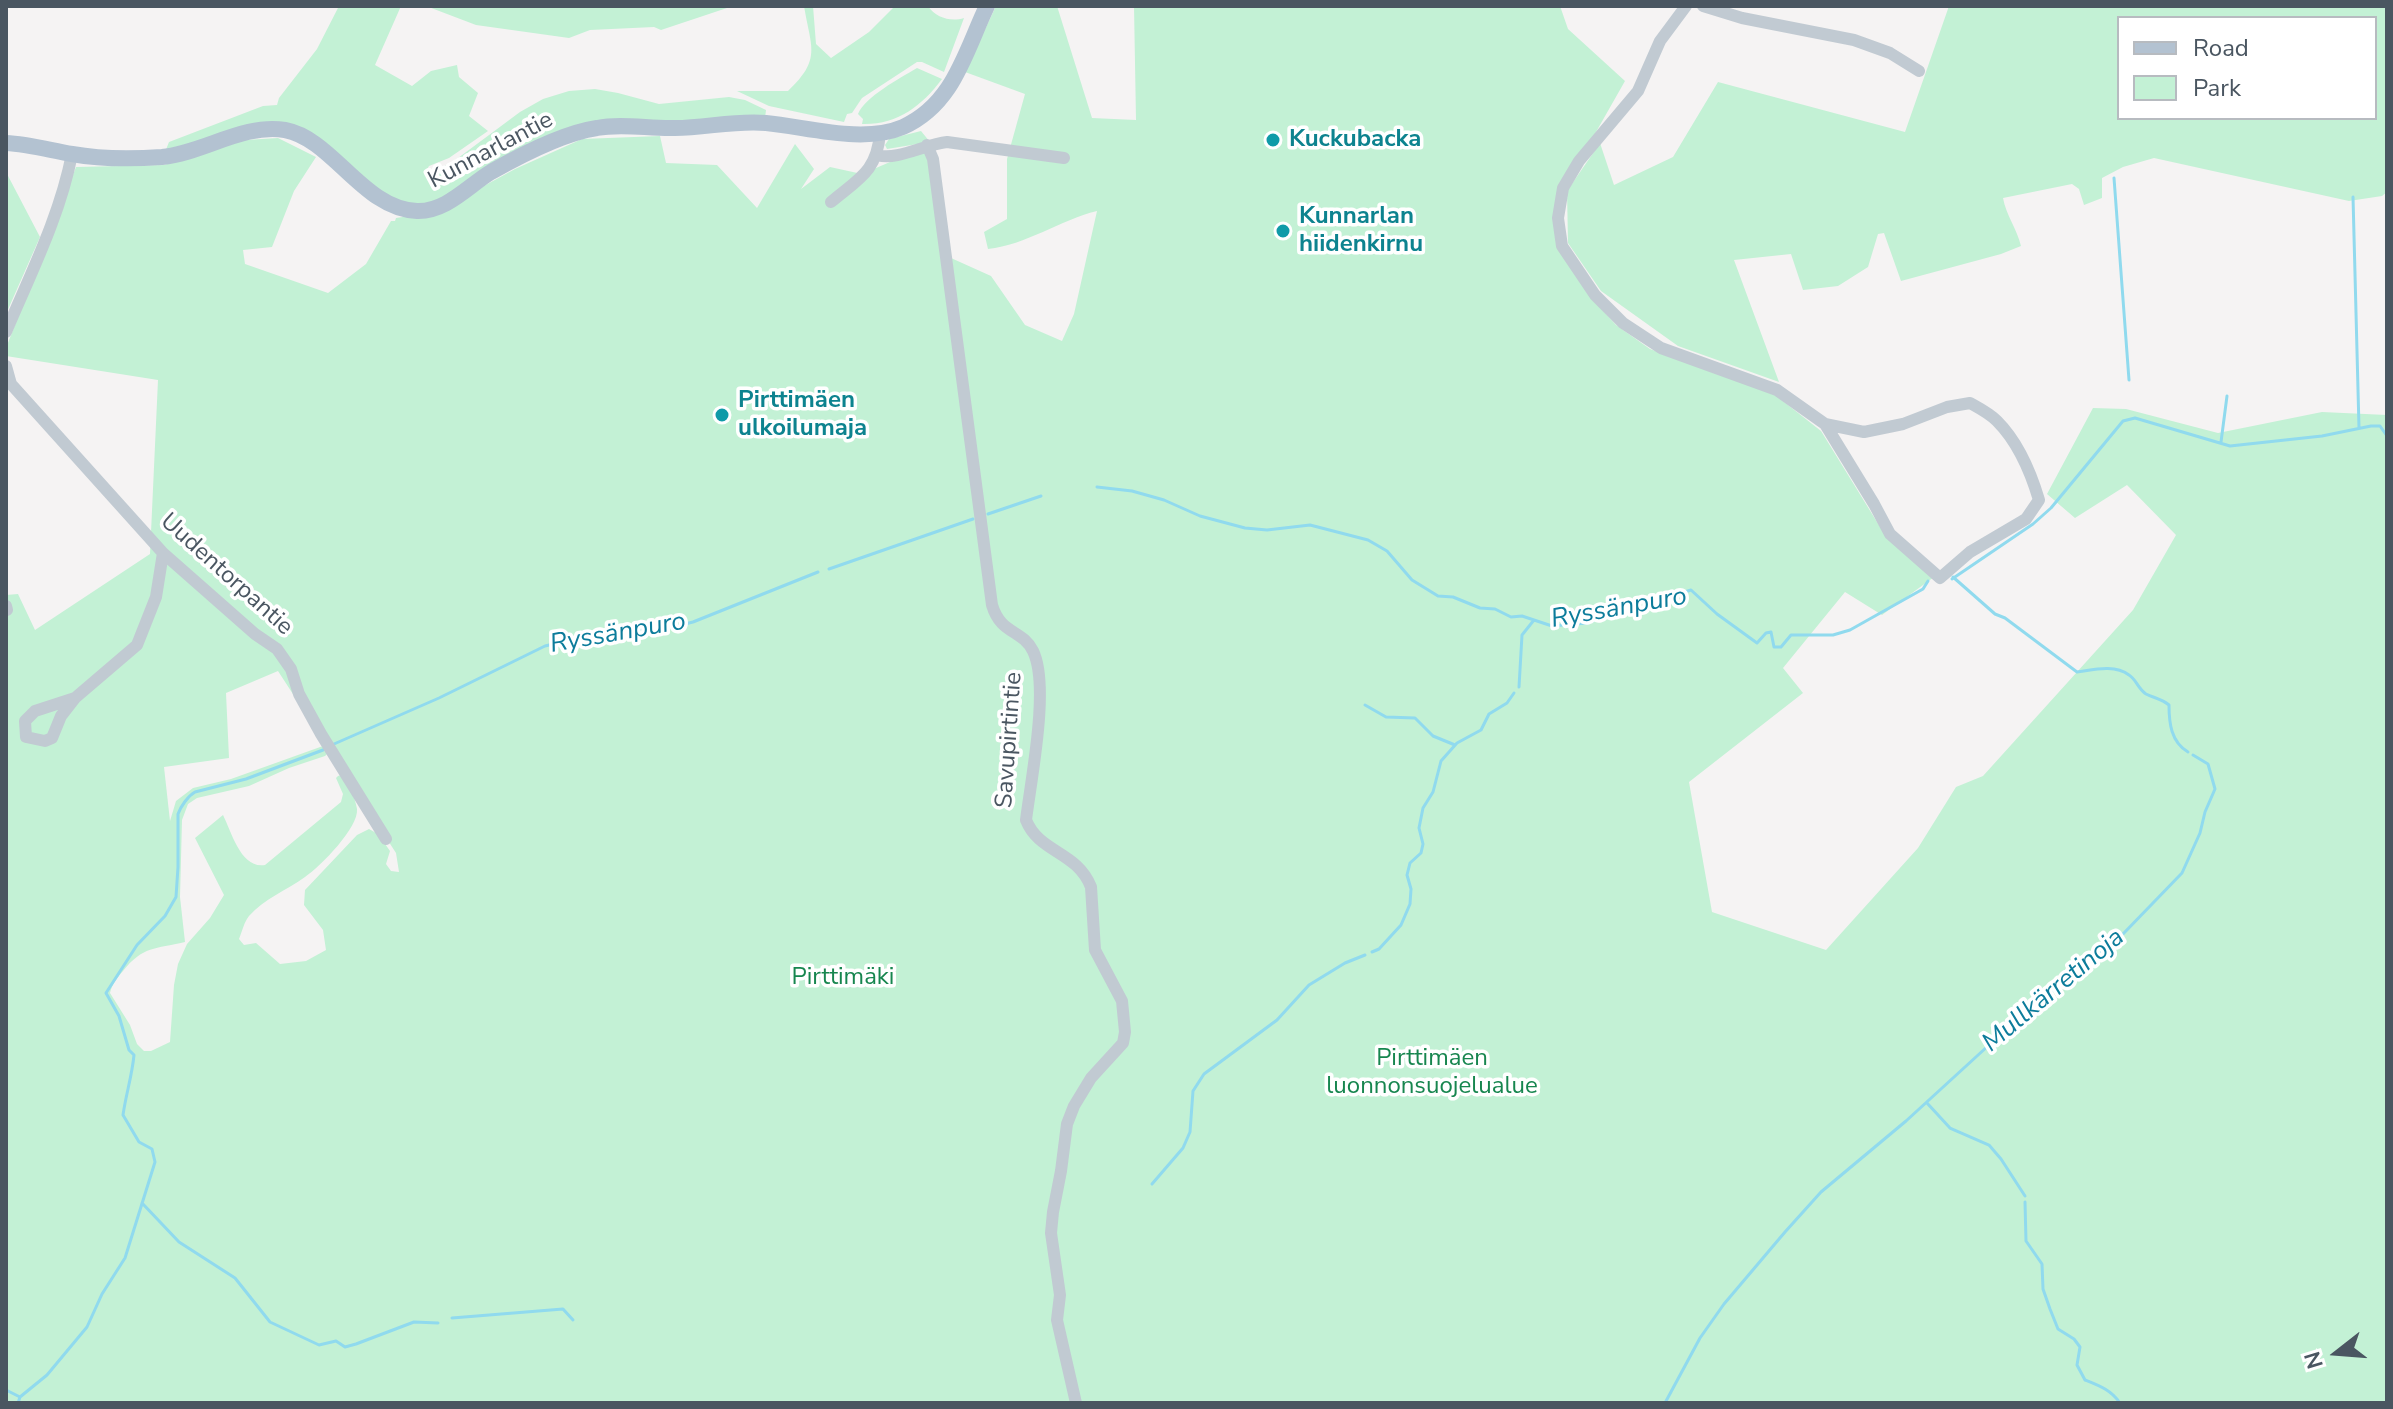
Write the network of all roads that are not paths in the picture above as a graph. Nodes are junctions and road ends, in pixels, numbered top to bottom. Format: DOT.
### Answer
graph roads {
  1 [pos="987,6"];
  2 [pos="1686,6"];
  3 [pos="1703,6"];
  4 [pos="1919,71"];
  5 [pos="880,133"];
  6 [pos="6,143"];
  7 [pos="927,145"];
  8 [pos="72,154"];
  9 [pos="878,155"];
  10 [pos="1064,158"];
  11 [pos="831,202"];
  12 [pos="6,332"];
  13 [pos="6,366"];
  14 [pos="1825,424"];
  15 [pos="163,553"];
  16 [pos="75,698"];
  17 [pos="386,839"];
  18 [pos="1076,1403"];
  1 -- 5 [label="main road, Kunnarlantie"];
  2 -- 14 [label="street"];
  3 -- 4 [label="street"];
  5 -- 8 [label="main road, Kunnarlantie"];
  5 -- 9 [label="street"];
  6 -- 8 [label="main road, Kunnarlantie"];
  7 -- 9 [label="street"];
  7 -- 10 [label="street"];
  7 -- 18 [label="street, Savupirtintie"];
  8 -- 12 [label="street"];
  9 -- 11 [label="street"];
  13 -- 15 [label="street, Uudentorpantie"];
  14 -- 14 [label="street"];
  15 -- 16 [label="street"];
  15 -- 17 [label="street, Uudentorpantie"];
}
